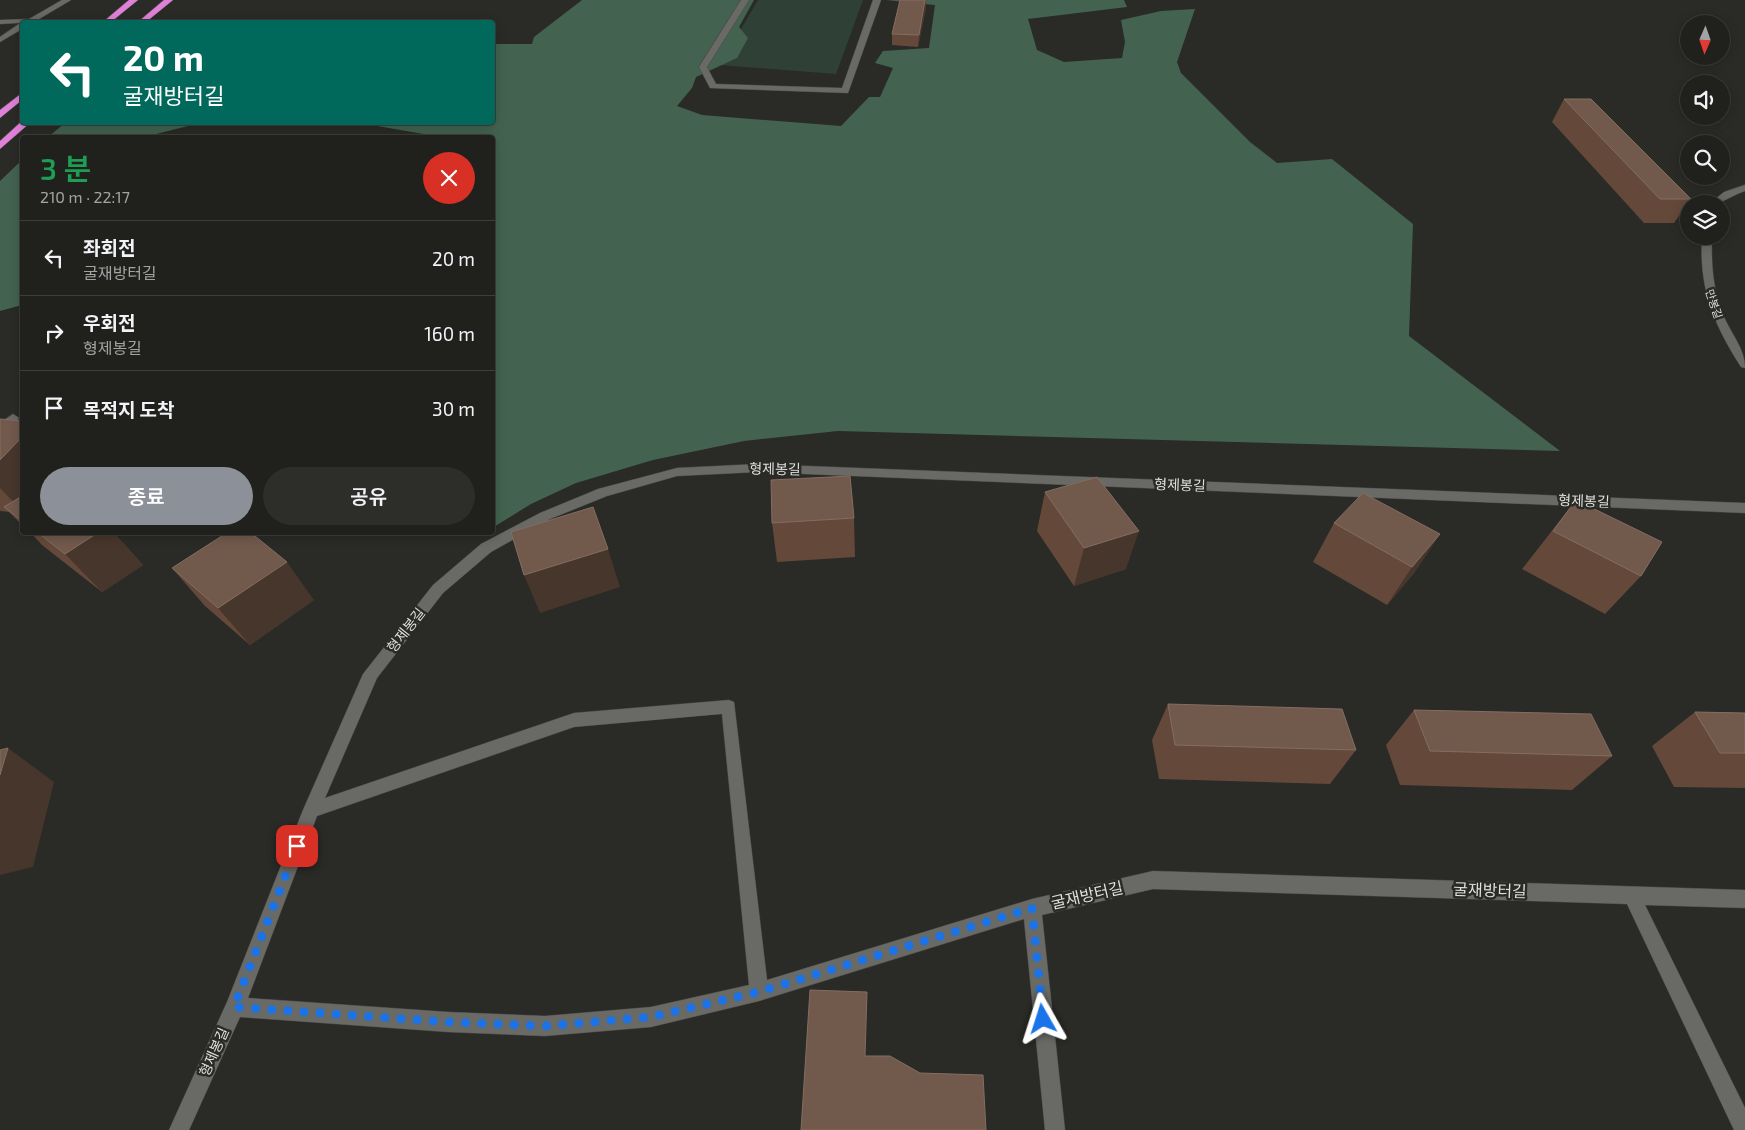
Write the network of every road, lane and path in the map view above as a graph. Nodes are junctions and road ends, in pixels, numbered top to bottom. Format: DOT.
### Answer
graph roads {
  1 [pos="67,0"];
  2 [pos="134,0"];
  3 [pos="168,0"];
  4 [pos="745,0"];
  5 [pos="877,0"];
  6 [pos="33,20"];
  7 [pos="110,20"];
  8 [pos="144,20"];
  9 [pos="0,22"];
  10 [pos="20,22"];
  11 [pos="20,27"];
  12 [pos="0,40"];
  13 [pos="20,98"];
  14 [pos="0,115"];
  15 [pos="24,125"];
  16 [pos="0,146"];
  17 [pos="1745,188"];
  18 [pos="1726,195"];
  19 [pos="1706,245"];
  20 [pos="1745,364"];
  21 [pos="13,418"];
  22 [pos="0,429"];
  23 [pos="1745,508"];
  24 [pos="311,810"];
  25 [pos="1631,894"];
  26 [pos="1745,899"];
  27 [pos="1032,908"];
  28 [pos="758,992"];
  29 [pos="234,1007"];
  30 [pos="179,1130"];
  31 [pos="1055,1130"];
  32 [pos="1745,1130"];
  1 -- 6 [label="street"];
  2 -- 7 [label="highway"];
  3 -- 8 [label="highway"];
  4 -- 5 [label="street"];
  9 -- 10 [label="street"];
  11 -- 12 [label="street"];
  13 -- 14 [label="highway"];
  15 -- 16 [label="highway"];
  17 -- 18 [label="street"];
  19 -- 20 [label="street, 만봉길"];
  21 -- 22 [label="street"];
  23 -- 24 [label="street, 형제봉길"];
  24 -- 28 [label="street"];
  24 -- 29 [label="street, 형제봉길"];
  25 -- 26 [label="street, 굴재방터길"];
  25 -- 27 [label="street, 굴재방터길"];
  25 -- 32 [label="street"];
  27 -- 28 [label="street, 굴재방터길"];
  27 -- 31 [label="street"];
  28 -- 29 [label="street, 굴재방터길"];
  29 -- 30 [label="street, 형제봉길"];
}
